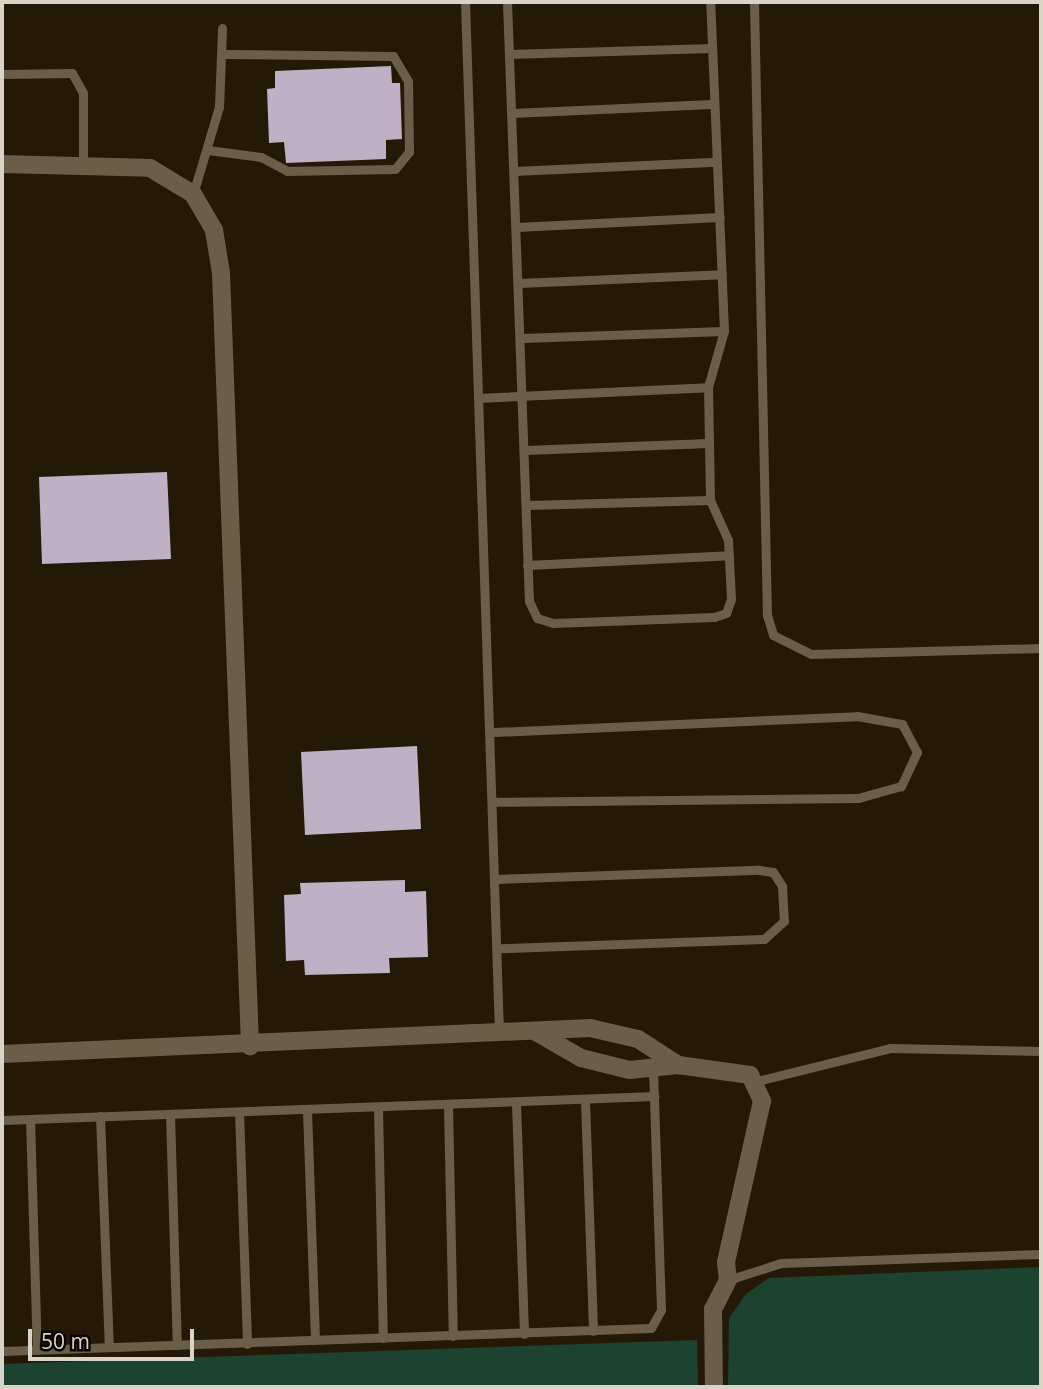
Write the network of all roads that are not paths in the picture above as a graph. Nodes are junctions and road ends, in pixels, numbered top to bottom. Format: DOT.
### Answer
graph roads {
  1 [pos="465,2"];
  2 [pos="507,2"];
  3 [pos="710,2"];
  4 [pos="754,2"];
  5 [pos="222,28"];
  6 [pos="712,48"];
  7 [pos="221,54"];
  8 [pos="509,54"];
  9 [pos="2,75"];
  10 [pos="712,104"];
  11 [pos="512,113"];
  12 [pos="208,150"];
  13 [pos="716,162"];
  14 [pos="83,163"];
  15 [pos="2,164"];
  16 [pos="514,170"];
  17 [pos="193,194"];
  18 [pos="720,217"];
  19 [pos="516,227"];
  20 [pos="722,274"];
  21 [pos="519,284"];
  22 [pos="724,331"];
  23 [pos="522,338"];
  24 [pos="708,387"];
  25 [pos="523,395"];
  26 [pos="478,398"];
  27 [pos="709,443"];
  28 [pos="525,450"];
  29 [pos="710,500"];
  30 [pos="527,505"];
  31 [pos="730,555"];
  32 [pos="527,565"];
  33 [pos="1041,648"];
  34 [pos="494,732"];
  35 [pos="495,802"];
  36 [pos="496,879"];
  37 [pos="500,948"];
  38 [pos="499,1032"];
  39 [pos="536,1032"];
  40 [pos="250,1046"];
  41 [pos="1041,1051"];
  42 [pos="2,1054"];
  43 [pos="678,1065"];
  44 [pos="653,1070"];
  45 [pos="757,1081"];
  46 [pos="655,1096"];
  47 [pos="585,1100"];
  48 [pos="516,1103"];
  49 [pos="448,1105"];
  50 [pos="378,1107"];
  51 [pos="307,1110"];
  52 [pos="239,1112"];
  53 [pos="170,1114"];
  54 [pos="100,1116"];
  55 [pos="2,1119"];
  56 [pos="30,1119"];
  57 [pos="1041,1254"];
  58 [pos="728,1280"];
  59 [pos="593,1331"];
  60 [pos="524,1334"];
  61 [pos="453,1336"];
  62 [pos="383,1338"];
  63 [pos="315,1340"];
  64 [pos="247,1344"];
  65 [pos="177,1345"];
  66 [pos="108,1346"];
  67 [pos="2,1350"];
  68 [pos="37,1350"];
  69 [pos="714,1387"];
  1 -- 26 [label="lane"];
  2 -- 8 [label="lane"];
  3 -- 6 [label="lane"];
  4 -- 33 [label="lane"];
  5 -- 7 [label="lane"];
  6 -- 8 [label="lane"];
  6 -- 10 [label="lane"];
  7 -- 12 [label="lane"];
  7 -- 12 [label="lane"];
  8 -- 11 [label="lane"];
  9 -- 14 [label="lane"];
  10 -- 11 [label="lane"];
  10 -- 13 [label="lane"];
  11 -- 16 [label="lane"];
  12 -- 17 [label="lane"];
  13 -- 16 [label="lane"];
  13 -- 18 [label="lane"];
  14 -- 15 [label="street"];
  14 -- 17 [label="street"];
  16 -- 19 [label="lane"];
  17 -- 40 [label="street"];
  18 -- 19 [label="lane"];
  18 -- 20 [label="lane"];
  19 -- 21 [label="lane"];
  20 -- 21 [label="lane"];
  20 -- 22 [label="lane"];
  21 -- 23 [label="lane"];
  22 -- 23 [label="lane"];
  22 -- 24 [label="lane"];
  23 -- 25 [label="lane"];
  24 -- 25 [label="lane"];
  24 -- 27 [label="lane"];
  25 -- 26 [label="lane"];
  25 -- 28 [label="lane"];
  26 -- 34 [label="lane"];
  27 -- 28 [label="lane"];
  27 -- 29 [label="lane"];
  28 -- 30 [label="lane"];
  29 -- 30 [label="lane"];
  29 -- 31 [label="lane"];
  30 -- 32 [label="lane"];
  31 -- 32 [label="lane"];
  31 -- 32 [label="lane"];
  34 -- 35 [label="lane"];
  34 -- 35 [label="lane"];
  35 -- 36 [label="lane"];
  36 -- 37 [label="lane"];
  36 -- 37 [label="lane"];
  37 -- 38 [label="lane"];
  38 -- 39 [label="street"];
  38 -- 40 [label="street"];
  39 -- 43 [label="street"];
  39 -- 44 [label="street"];
  40 -- 42 [label="street"];
  41 -- 45 [label="lane"];
  43 -- 44 [label="street"];
  43 -- 45 [label="street"];
  44 -- 46 [label="lane"];
  45 -- 58 [label="street"];
  46 -- 47 [label="lane"];
  46 -- 59 [label="lane"];
  47 -- 48 [label="lane"];
  47 -- 59 [label="lane"];
  48 -- 49 [label="lane"];
  48 -- 60 [label="lane"];
  49 -- 50 [label="lane"];
  49 -- 61 [label="lane"];
  50 -- 51 [label="lane"];
  50 -- 62 [label="lane"];
  51 -- 52 [label="lane"];
  51 -- 63 [label="lane"];
  52 -- 53 [label="lane"];
  52 -- 64 [label="lane"];
  53 -- 54 [label="lane"];
  53 -- 65 [label="lane"];
  54 -- 56 [label="lane"];
  54 -- 66 [label="lane"];
  55 -- 56 [label="lane"];
  56 -- 68 [label="lane"];
  57 -- 58 [label="lane"];
  58 -- 69 [label="street"];
  59 -- 60 [label="lane"];
  60 -- 61 [label="lane"];
  61 -- 62 [label="lane"];
  62 -- 63 [label="lane"];
  63 -- 64 [label="lane"];
  64 -- 65 [label="lane"];
  65 -- 66 [label="lane"];
  66 -- 68 [label="lane"];
  67 -- 68 [label="lane"];
}
